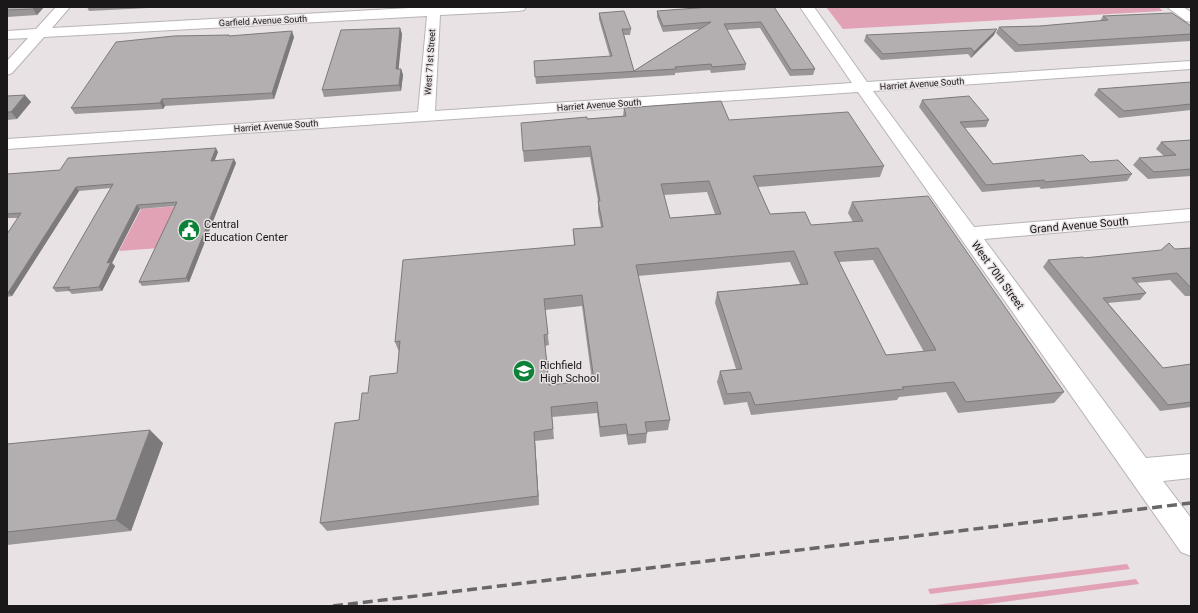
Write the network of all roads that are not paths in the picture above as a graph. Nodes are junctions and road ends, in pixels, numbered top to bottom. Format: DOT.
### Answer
graph roads {
  1 [pos="64,7"];
  2 [pos="519,7"];
  3 [pos="807,7"];
  4 [pos="1174,7"];
  5 [pos="434,9"];
  6 [pos="1191,18"];
  7 [pos="40,33"];
  8 [pos="7,35"];
  9 [pos="1191,65"];
  10 [pos="7,70"];
  11 [pos="863,88"];
  12 [pos="426,116"];
  13 [pos="7,144"];
  14 [pos="1191,215"];
  15 [pos="968,234"];
  16 [pos="1191,466"];
  17 [pos="1140,471"];
  18 [pos="1191,542"];
  1 -- 7 [label="street"];
  2 -- 5 [label="street, Garfield Avenue South"];
  3 -- 11 [label="street, West 70th Street"];
  4 -- 6 [label="street"];
  5 -- 7 [label="street, Garfield Avenue South"];
  5 -- 12 [label="street, West 71st Street"];
  7 -- 8 [label="street, Garfield Avenue South"];
  7 -- 10 [label="street"];
  9 -- 11 [label="street, Harriet Avenue South"];
  11 -- 12 [label="street, Harriet Avenue South"];
  11 -- 15 [label="street, West 70th Street"];
  12 -- 13 [label="street, Harriet Avenue South"];
  14 -- 15 [label="street, Grand Avenue South"];
  15 -- 17 [label="street, West 70th Street"];
  16 -- 17 [label="street"];
  17 -- 18 [label="street, West 70th Street"];
}
